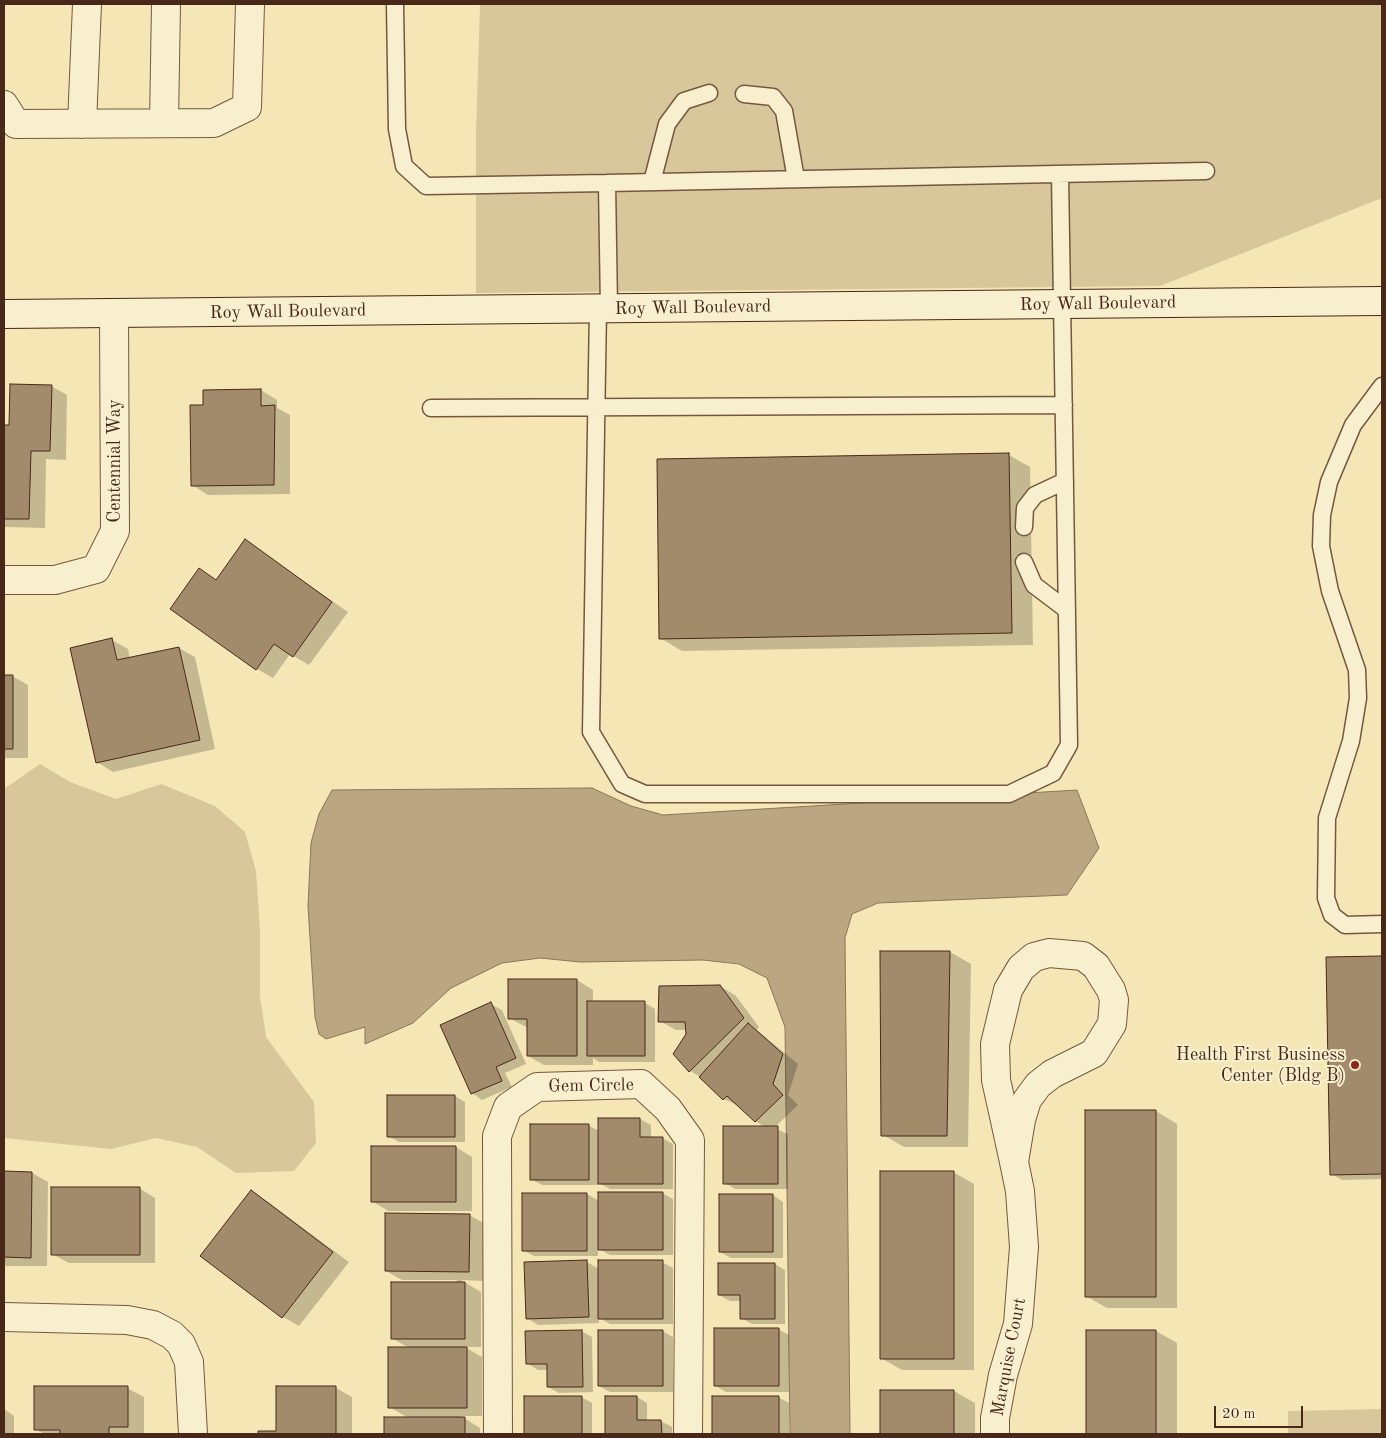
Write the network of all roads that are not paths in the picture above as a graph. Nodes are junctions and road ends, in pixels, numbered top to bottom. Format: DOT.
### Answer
graph roads {
  1 [pos="86,4"];
  2 [pos="166,4"];
  3 [pos="250,4"];
  4 [pos="396,4"];
  5 [pos="709,93"];
  6 [pos="744,94"];
  7 [pos="4,105"];
  8 [pos="164,123"];
  9 [pos="82,124"];
  10 [pos="1206,171"];
  11 [pos="1060,174"];
  12 [pos="796,179"];
  13 [pos="607,182"];
  14 [pos="652,182"];
  15 [pos="1382,301"];
  16 [pos="1062,304"];
  17 [pos="603,309"];
  18 [pos="4,314"];
  19 [pos="114,314"];
  20 [pos="1382,386"];
  21 [pos="1064,405"];
  22 [pos="596,406"];
  23 [pos="431,408"];
  24 [pos="1065,481"];
  25 [pos="1024,527"];
  26 [pos="1024,562"];
  27 [pos="4,580"];
  28 [pos="1067,610"];
  29 [pos="1382,924"];
  30 [pos="1014,1162"];
  31 [pos="4,1317"];
  32 [pos="193,1434"];
  33 [pos="498,1434"];
  34 [pos="688,1434"];
  35 [pos="995,1434"];
  1 -- 9 [label="street"];
  2 -- 8 [label="street"];
  3 -- 8 [label="street"];
  4 -- 13 [label="lane"];
  5 -- 14 [label="lane"];
  6 -- 12 [label="lane"];
  7 -- 9 [label="street"];
  8 -- 9 [label="street"];
  10 -- 11 [label="lane"];
  11 -- 12 [label="lane"];
  11 -- 16 [label="lane"];
  12 -- 14 [label="lane"];
  13 -- 14 [label="lane"];
  13 -- 17 [label="lane"];
  15 -- 16 [label="street, Roy Wall Boulevard"];
  16 -- 17 [label="street, Roy Wall Boulevard"];
  16 -- 21 [label="lane"];
  17 -- 19 [label="street, Roy Wall Boulevard"];
  17 -- 22 [label="lane"];
  18 -- 19 [label="street, Roy Wall Boulevard"];
  19 -- 27 [label="street, Centennial Way"];
  20 -- 29 [label="lane"];
  21 -- 22 [label="lane"];
  21 -- 24 [label="lane"];
  22 -- 23 [label="lane"];
  22 -- 28 [label="lane"];
  24 -- 25 [label="lane"];
  24 -- 28 [label="lane"];
  26 -- 28 [label="lane"];
  30 -- 30 [label="street, Marquise Court"];
  30 -- 35 [label="street, Marquise Court"];
  31 -- 32 [label="street"];
  33 -- 34 [label="street, Gem Circle"];
}
